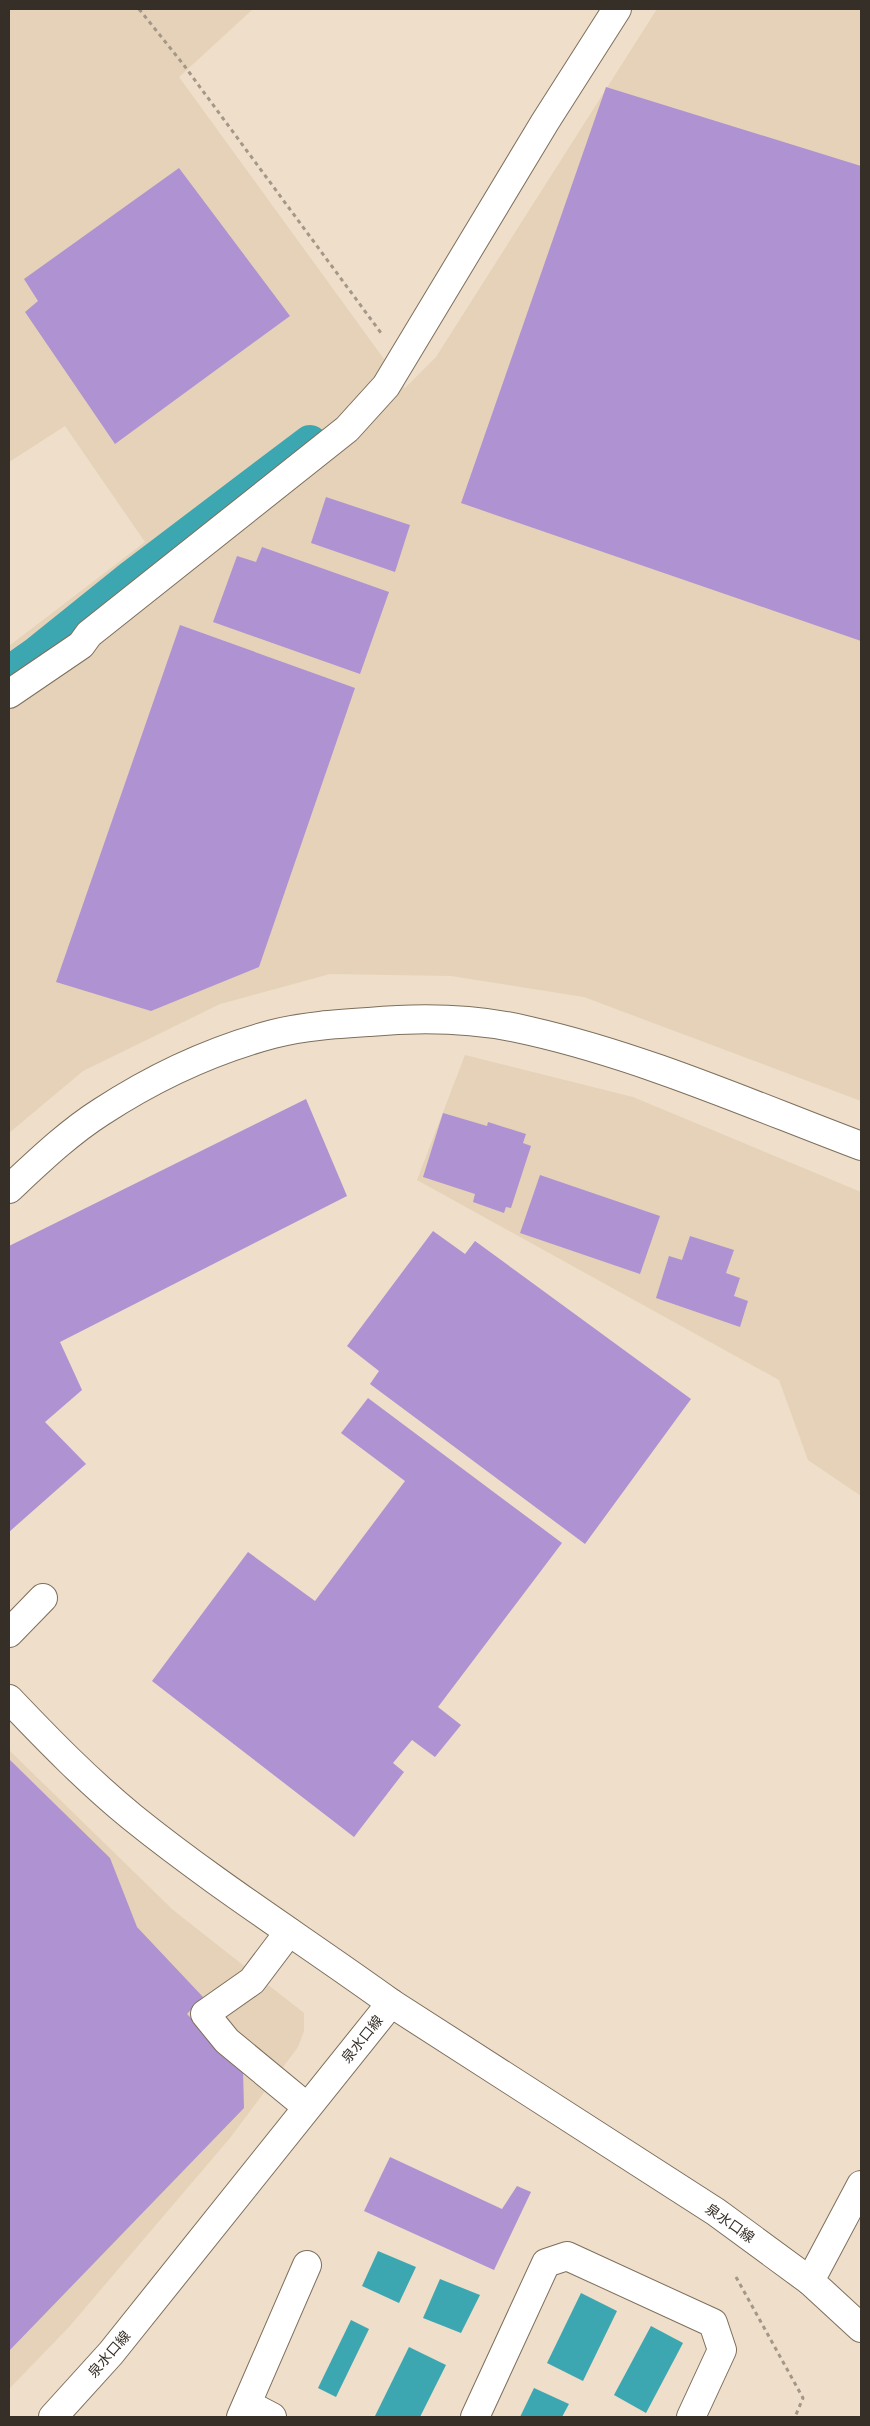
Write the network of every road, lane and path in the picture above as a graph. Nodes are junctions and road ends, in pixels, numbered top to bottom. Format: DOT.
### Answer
graph roads {
  1 [pos="139,9"];
  2 [pos="617,9"];
  3 [pos="403,354"];
  4 [pos="9,694"];
  5 [pos="861,1146"];
  6 [pos="9,1189"];
  7 [pos="43,1598"];
  8 [pos="9,1633"];
  9 [pos="9,1699"];
  10 [pos="289,1932"];
  11 [pos="391,2003"];
  12 [pos="307,2107"];
  13 [pos="861,2185"];
  14 [pos="307,2265"];
  15 [pos="736,2277"];
  16 [pos="810,2281"];
  17 [pos="861,2328"];
  18 [pos="244,2411"];
  19 [pos="53,2417"];
  20 [pos="272,2417"];
  21 [pos="474,2417"];
  22 [pos="691,2417"];
  23 [pos="794,2417"];
  1 -- 3 [label="path"];
  2 -- 3 [label="main road"];
  3 -- 4 [label="main road"];
  5 -- 6 [label="main road"];
  7 -- 8 [label="main road"];
  9 -- 10 [label="main road"];
  10 -- 11 [label="main road"];
  10 -- 12 [label="main road"];
  11 -- 12 [label="main road, 泉水口線"];
  11 -- 16 [label="main road, 泉水口線"];
  12 -- 19 [label="main road, 泉水口線"];
  13 -- 16 [label="main road"];
  14 -- 18 [label="main road"];
  15 -- 23 [label="path"];
  16 -- 17 [label="main road, 泉水口線"];
  18 -- 20 [label="main road"];
  21 -- 22 [label="main road"];
}
